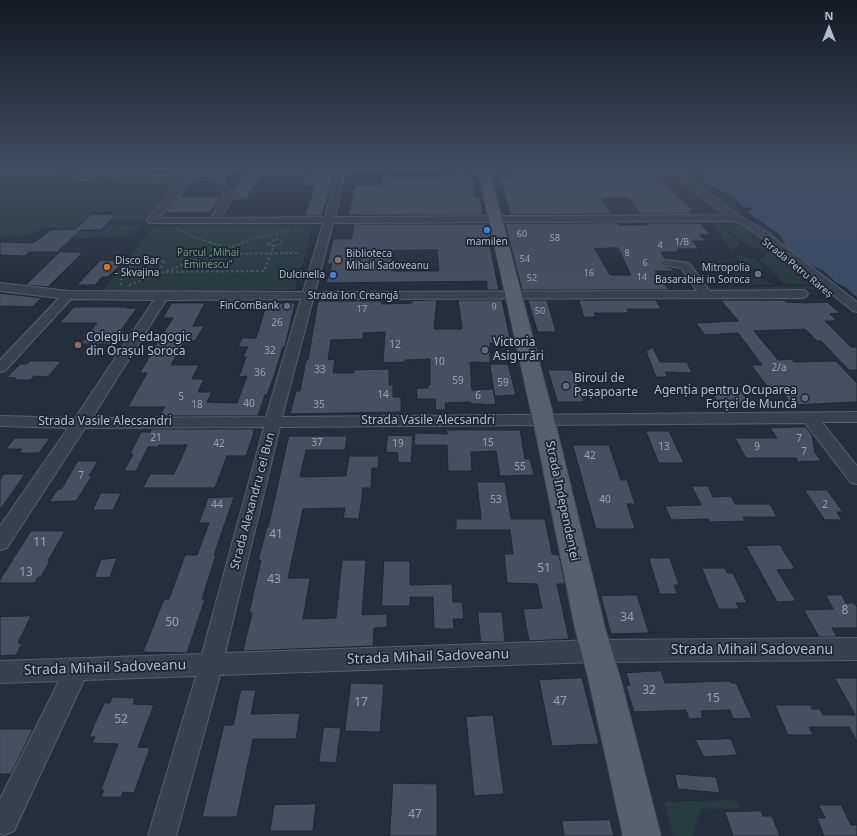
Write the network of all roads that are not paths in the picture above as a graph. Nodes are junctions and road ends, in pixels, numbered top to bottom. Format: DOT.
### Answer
graph roads {
  1 [pos="165,205"];
  2 [pos="223,205"];
  3 [pos="332,205"];
  4 [pos="491,205"];
  5 [pos="719,205"];
  6 [pos="737,218"];
  7 [pos="494,219"];
  8 [pos="329,220"];
  9 [pos="214,221"];
  10 [pos="665,263"];
  11 [pos="0,287"];
  12 [pos="706,294"];
  13 [pos="802,294"];
  14 [pos="68,295"];
  15 [pos="513,295"];
  16 [pos="162,296"];
  17 [pos="308,296"];
  18 [pos="857,308"];
  19 [pos="857,319"];
  20 [pos="0,368"];
  21 [pos="857,417"];
  22 [pos="810,418"];
  23 [pos="544,420"];
  24 [pos="0,421"];
  25 [pos="273,422"];
  26 [pos="78,423"];
  27 [pos="857,478"];
  28 [pos="0,542"];
  29 [pos="857,649"];
  30 [pos="596,651"];
  31 [pos="211,664"];
  32 [pos="77,669"];
  33 [pos="0,672"];
  34 [pos="4,821"];
  35 [pos="162,836"];
  36 [pos="642,836"];
  1 -- 9 [label="street"];
  2 -- 9 [label="street"];
  3 -- 8 [label="street, Strada Alexandru cel Bun"];
  4 -- 7 [label="main road, Strada Independenței"];
  5 -- 6 [label="street, Strada Petru Rareș"];
  6 -- 7 [label="street"];
  6 -- 18 [label="street, Strada Petru Rareș"];
  6 -- 19 [label="street, Strada Petru Rareș"];
  7 -- 8 [label="street"];
  7 -- 15 [label="main road, Strada Independenței"];
  8 -- 9 [label="street"];
  8 -- 17 [label="street, Strada Alexandru cel Bun"];
  10 -- 12 [label="street"];
  11 -- 14 [label="street, Strada Ion Creangă"];
  12 -- 13 [label="street, Strada Ion Creangă"];
  12 -- 15 [label="street, Strada Ion Creangă"];
  14 -- 16 [label="street, Strada Ion Creangă"];
  14 -- 20 [label="street"];
  15 -- 17 [label="street, Strada Ion Creangă"];
  15 -- 23 [label="main road, Strada Independenței"];
  16 -- 17 [label="street, Strada Ion Creangă"];
  16 -- 26 [label="street"];
  17 -- 25 [label="street, Strada Alexandru cel Bun"];
  21 -- 22 [label="street, Strada Vasile Alecsandri"];
  22 -- 23 [label="street, Strada Vasile Alecsandri"];
  22 -- 27 [label="street"];
  23 -- 25 [label="street, Strada Vasile Alecsandri"];
  23 -- 30 [label="main road, Strada Independenței"];
  24 -- 26 [label="street, Strada Vasile Alecsandri"];
  25 -- 26 [label="street, Strada Vasile Alecsandri"];
  25 -- 31 [label="street, Strada Alexandru cel Bun"];
  26 -- 28 [label="street"];
  29 -- 30 [label="street, Strada Mihail Sadoveanu"];
  30 -- 31 [label="street, Strada Mihail Sadoveanu"];
  30 -- 36 [label="main road, Strada Independenței"];
  31 -- 32 [label="street, Strada Mihail Sadoveanu"];
  31 -- 35 [label="street, Strada Alexandru cel Bun"];
  32 -- 33 [label="street, Strada Mihail Sadoveanu"];
  32 -- 34 [label="street"];
}
